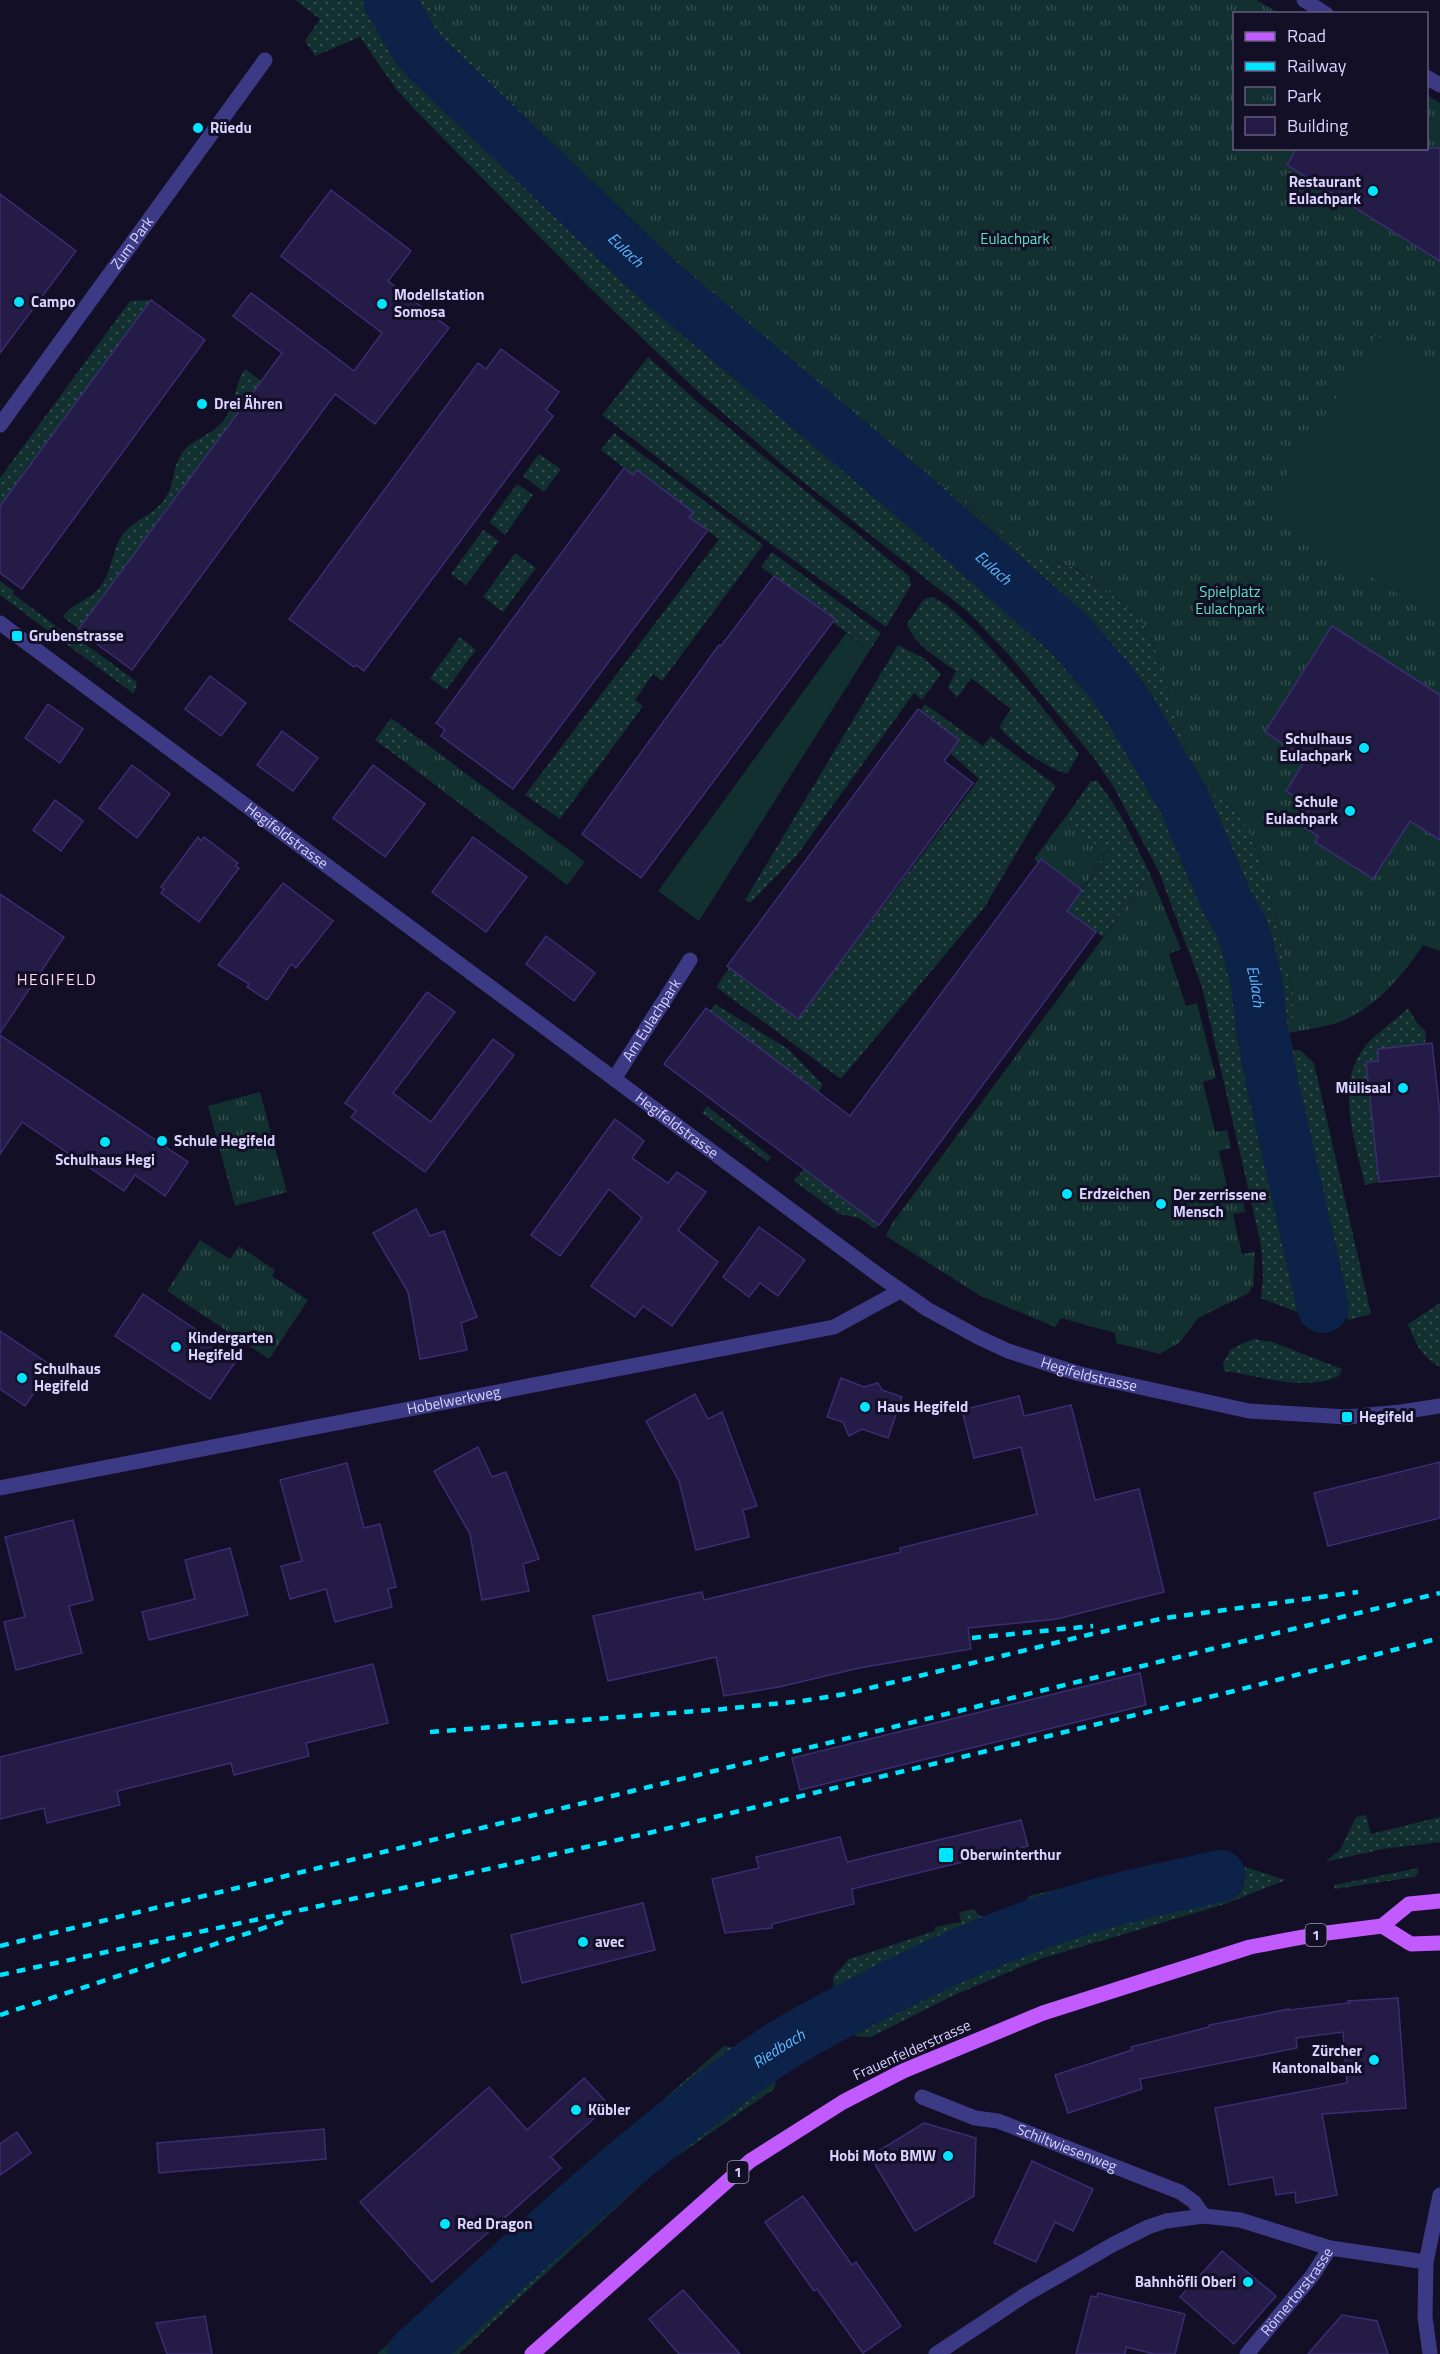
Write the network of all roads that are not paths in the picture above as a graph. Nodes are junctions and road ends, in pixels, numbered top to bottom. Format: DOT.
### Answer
graph roads {
  1 [pos="1304,0"];
  2 [pos="1323,12"];
  3 [pos="265,60"];
  4 [pos="0,425"];
  5 [pos="0,623"];
  6 [pos="690,960"];
  7 [pos="614,1079"];
  8 [pos="900,1290"];
  9 [pos="1440,1406"];
  10 [pos="0,1488"];
  11 [pos="1440,1901"];
  12 [pos="1382,1926"];
  13 [pos="1440,1943"];
  14 [pos="922,2097"];
  15 [pos="1440,2195"];
  16 [pos="1204,2216"];
  17 [pos="1330,2248"];
  18 [pos="1426,2262"];
  19 [pos="532,2354"];
  20 [pos="936,2354"];
  21 [pos="1247,2354"];
  22 [pos="1430,2354"];
  1 -- 2 [label="street"];
  3 -- 4 [label="street, Zum Park"];
  5 -- 7 [label="street, Hegifeldstrasse"];
  6 -- 7 [label="street, Am Eulachpark"];
  7 -- 8 [label="street, Hegifeldstrasse"];
  8 -- 9 [label="street, Hegifeldstrasse"];
  8 -- 10 [label="street, Hobelwerkweg"];
  11 -- 12 [label="main road"];
  12 -- 13 [label="main road"];
  12 -- 19 [label="main road, Frauenfelderstrasse / 1"];
  14 -- 16 [label="street, Schiltwiesenweg"];
  15 -- 18 [label="street"];
  16 -- 17 [label="street"];
  16 -- 20 [label="street"];
  17 -- 18 [label="street, Römertorstrasse"];
  17 -- 21 [label="street, Römertorstrasse"];
  18 -- 22 [label="street"];
}
